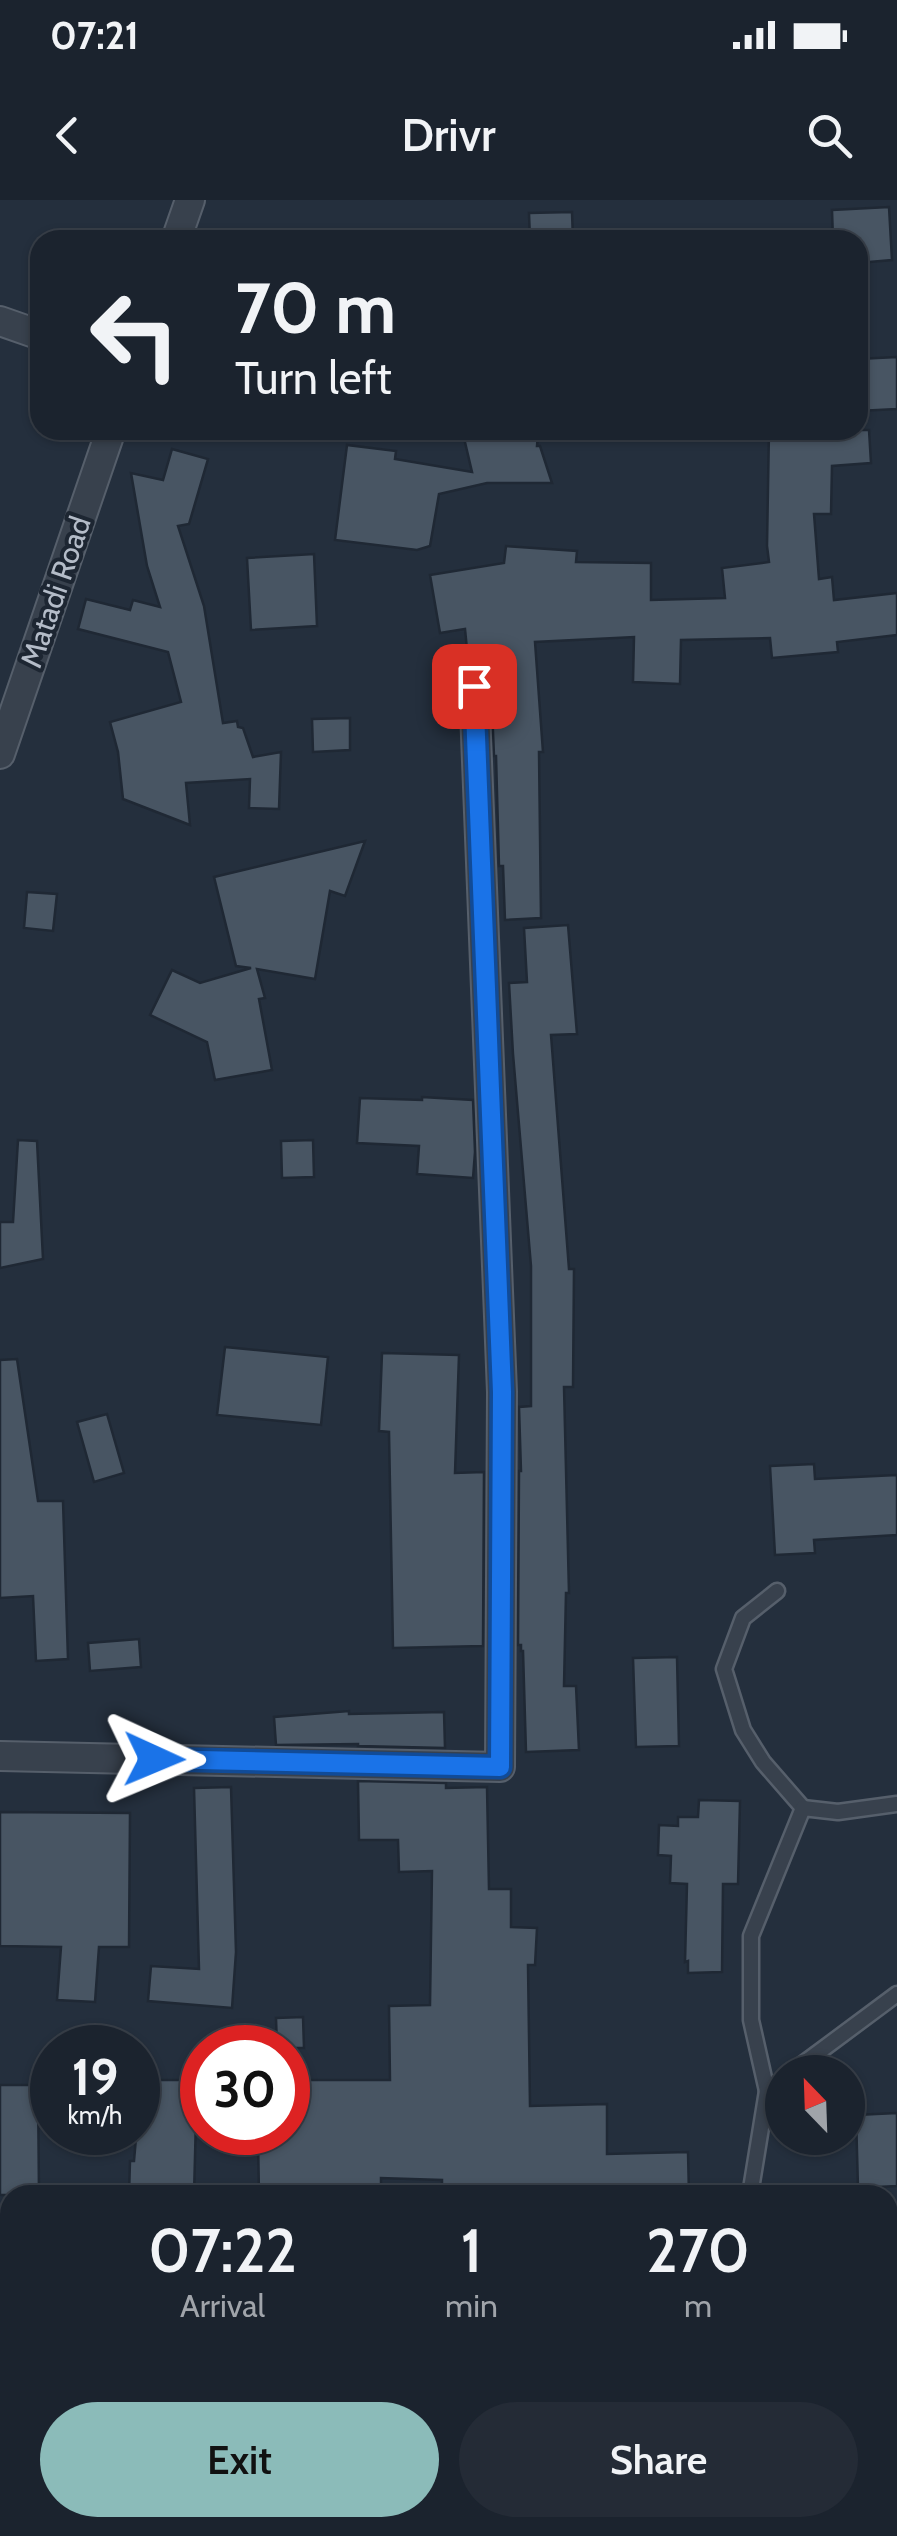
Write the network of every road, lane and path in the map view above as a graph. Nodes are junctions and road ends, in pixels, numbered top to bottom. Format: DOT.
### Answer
graph roads {
  1 [pos="190,200"];
  2 [pos="180,230"];
  3 [pos="0,321"];
  4 [pos="30,332"];
  5 [pos="108,440"];
  6 [pos="474,686"];
  7 [pos="0,754"];
  8 [pos="777,1591"];
  9 [pos="0,1756"];
  10 [pos="897,1804"];
  11 [pos="803,1808"];
  12 [pos="897,1994"];
  13 [pos="815,2055"];
  14 [pos="765,2082"];
  15 [pos="765,2103"];
  16 [pos="752,2185"];
  1 -- 2 [label="street"];
  3 -- 4 [label="street"];
  5 -- 7 [label="street, Matadi Road"];
  6 -- 9 [label="street"];
  8 -- 11 [label="lane"];
  10 -- 11 [label="lane"];
  11 -- 14 [label="lane"];
  12 -- 13 [label="lane"];
  15 -- 16 [label="lane"];
}
